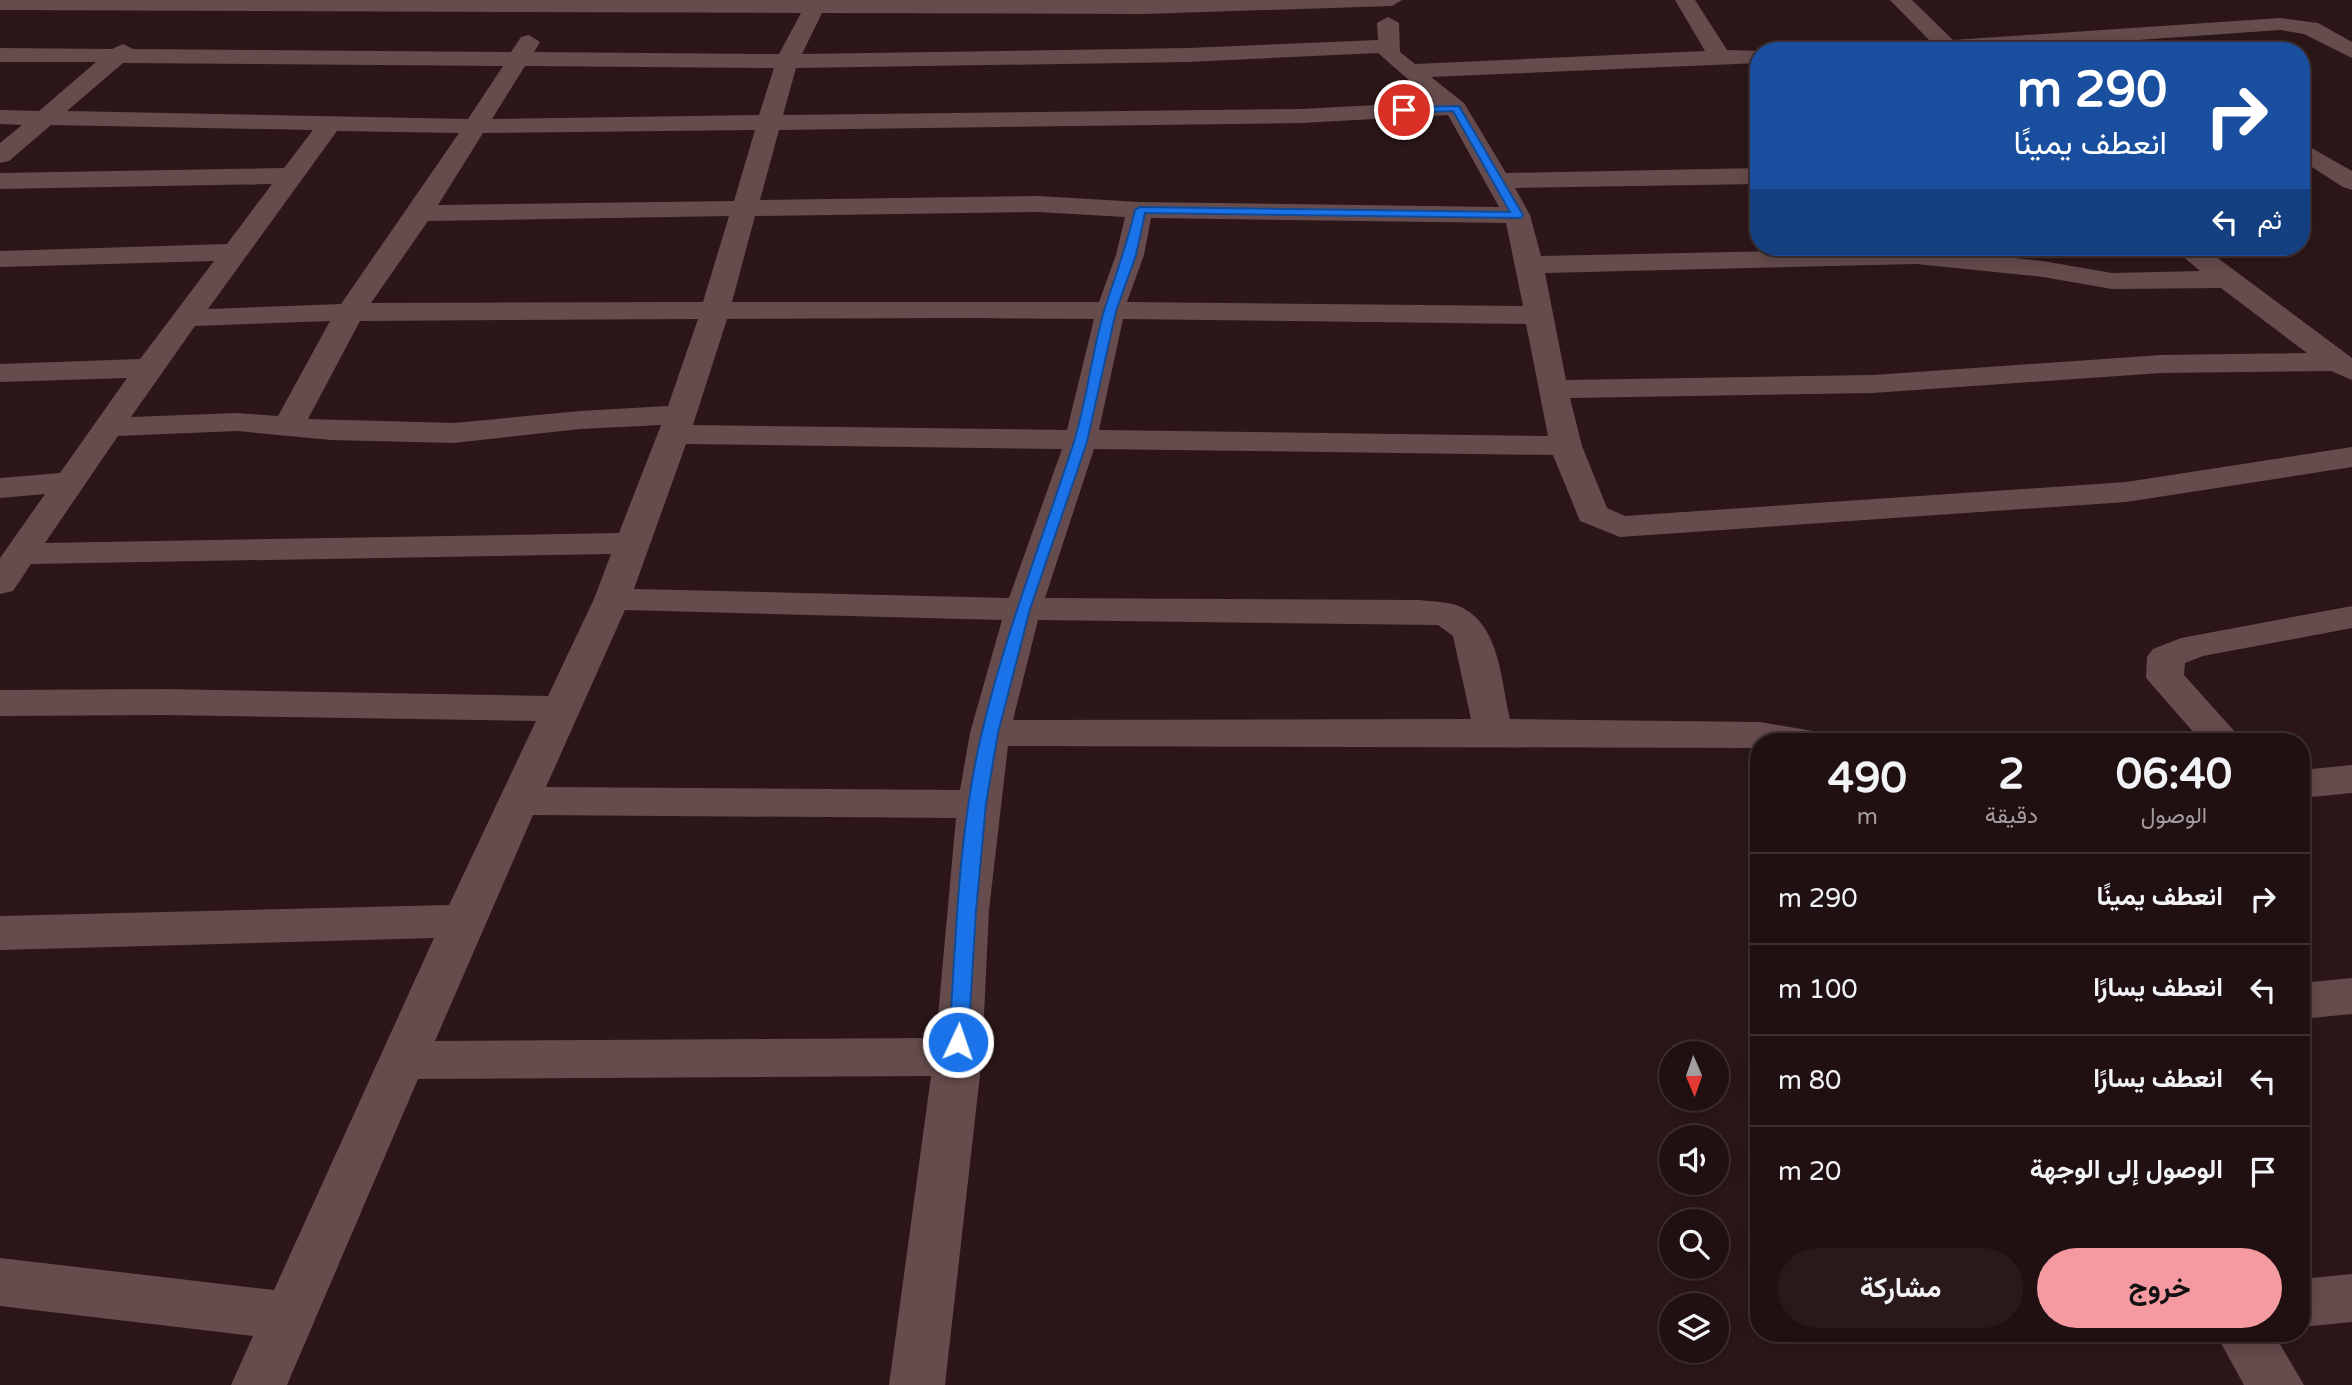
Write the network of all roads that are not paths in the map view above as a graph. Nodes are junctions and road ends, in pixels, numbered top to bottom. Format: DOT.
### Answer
graph roads {
  1 [pos="1381,0"];
  2 [pos="1685,0"];
  3 [pos="1900,0"];
  4 [pos="187,2"];
  5 [pos="549,3"];
  6 [pos="817,3"];
  7 [pos="0,4"];
  8 [pos="1942,42"];
  9 [pos="2052,42"];
  10 [pos="1388,46"];
  11 [pos="2352,51"];
  12 [pos="0,55"];
  13 [pos="1750,55"];
  14 [pos="117,56"];
  15 [pos="1720,57"];
  16 [pos="520,60"];
  17 [pos="787,61"];
  18 [pos="1409,71"];
  19 [pos="1456,108"];
  20 [pos="0,117"];
  21 [pos="43,117"];
  22 [pos="769,121"];
  23 [pos="330,124"];
  24 [pos="477,126"];
  25 [pos="2310,153"];
  26 [pos="2310,154"];
  27 [pos="2352,155"];
  28 [pos="0,156"];
  29 [pos="289,176"];
  30 [pos="1750,176"];
  31 [pos="0,181"];
  32 [pos="1498,181"];
  33 [pos="2352,182"];
  34 [pos="743,207"];
  35 [pos="1140,210"];
  36 [pos="420,213"];
  37 [pos="1517,215"];
  38 [pos="235,252"];
  39 [pos="2198,256"];
  40 [pos="0,259"];
  41 [pos="1530,265"];
  42 [pos="2228,279"];
  43 [pos="712,310"];
  44 [pos="1110,311"];
  45 [pos="350,312"];
  46 [pos="1538,315"];
  47 [pos="187,318"];
  48 [pos="2344,366"];
  49 [pos="149,368"];
  50 [pos="0,373"];
  51 [pos="1552,389"];
  52 [pos="289,425"];
  53 [pos="678,425"];
  54 [pos="109,428"];
  55 [pos="1080,442"];
  56 [pos="1566,446"];
  57 [pos="2352,457"];
  58 [pos="71,482"];
  59 [pos="0,488"];
  60 [pos="632,543"];
  61 [pos="22,554"];
  62 [pos="0,583"];
  63 [pos="612,599"];
  64 [pos="1023,609"];
  65 [pos="2352,617"];
  66 [pos="0,703"];
  67 [pos="564,709"];
  68 [pos="990,733"];
  69 [pos="1494,733"];
  70 [pos="2216,733"];
  71 [pos="1750,735"];
  72 [pos="2352,779"];
  73 [pos="2310,783"];
  74 [pos="520,801"];
  75 [pos="978,804"];
  76 [pos="464,921"];
  77 [pos="0,933"];
  78 [pos="2352,996"];
  79 [pos="2310,1000"];
  80 [pos="958,1057"];
  81 [pos="404,1060"];
  82 [pos="0,1282"];
  83 [pos="2352,1298"];
  84 [pos="2310,1302"];
  85 [pos="289,1316"];
  86 [pos="2248,1342"];
  87 [pos="259,1385"];
  88 [pos="917,1385"];
  89 [pos="2276,1385"];
  1 -- 6 [label="street"];
  1 -- 10 [label="street"];
  2 -- 15 [label="street"];
  3 -- 8 [label="street"];
  4 -- 5 [label="street"];
  4 -- 7 [label="street"];
  4 -- 14 [label="street"];
  5 -- 6 [label="street"];
  5 -- 16 [label="street"];
  6 -- 17 [label="street"];
  9 -- 11 [label="street"];
  10 -- 17 [label="street"];
  10 -- 18 [label="street"];
  12 -- 14 [label="street"];
  13 -- 15 [label="street"];
  14 -- 16 [label="street"];
  14 -- 21 [label="street"];
  15 -- 18 [label="street"];
  16 -- 17 [label="street"];
  16 -- 24 [label="street"];
  17 -- 22 [label="street"];
  18 -- 19 [label="street"];
  19 -- 22 [label="street"];
  19 -- 32 [label="street"];
  20 -- 21 [label="street"];
  21 -- 23 [label="street"];
  21 -- 28 [label="street"];
  22 -- 24 [label="street"];
  22 -- 34 [label="street"];
  23 -- 24 [label="street"];
  23 -- 29 [label="street"];
  24 -- 36 [label="street"];
  25 -- 27 [label="street"];
  26 -- 33 [label="street"];
  29 -- 31 [label="street"];
  29 -- 38 [label="street"];
  30 -- 32 [label="street"];
  32 -- 37 [label="street"];
  34 -- 35 [label="street"];
  34 -- 36 [label="street"];
  34 -- 43 [label="street"];
  35 -- 37 [label="street"];
  35 -- 44 [label="street"];
  36 -- 45 [label="street"];
  37 -- 41 [label="street"];
  38 -- 40 [label="street"];
  38 -- 47 [label="street"];
  39 -- 42 [label="street"];
  41 -- 42 [label="street"];
  41 -- 46 [label="street"];
  42 -- 48 [label="street"];
  43 -- 44 [label="street"];
  43 -- 45 [label="street"];
  43 -- 53 [label="street"];
  44 -- 46 [label="street"];
  44 -- 55 [label="street"];
  45 -- 47 [label="street"];
  45 -- 52 [label="street"];
  46 -- 51 [label="street"];
  47 -- 49 [label="street"];
  48 -- 51 [label="street"];
  49 -- 50 [label="street"];
  49 -- 54 [label="street"];
  51 -- 56 [label="street"];
  52 -- 53 [label="street"];
  52 -- 54 [label="street"];
  53 -- 55 [label="street"];
  53 -- 60 [label="street"];
  54 -- 58 [label="street"];
  55 -- 56 [label="street"];
  55 -- 64 [label="street"];
  56 -- 57 [label="street"];
  58 -- 59 [label="street"];
  58 -- 61 [label="street"];
  60 -- 61 [label="street"];
  60 -- 63 [label="street"];
  61 -- 62 [label="street"];
  63 -- 64 [label="street"];
  63 -- 67 [label="street"];
  64 -- 68 [label="street"];
  64 -- 69 [label="street"];
  65 -- 70 [label="street"];
  66 -- 67 [label="street"];
  67 -- 74 [label="street"];
  68 -- 69 [label="street"];
  68 -- 75 [label="street"];
  69 -- 71 [label="street"];
  72 -- 73 [label="street"];
  74 -- 75 [label="street"];
  74 -- 76 [label="street"];
  75 -- 80 [label="street"];
  76 -- 77 [label="street"];
  76 -- 81 [label="street"];
  78 -- 79 [label="street"];
  80 -- 81 [label="street"];
  80 -- 88 [label="street"];
  81 -- 85 [label="street"];
  82 -- 85 [label="street"];
  83 -- 84 [label="street"];
  85 -- 87 [label="street"];
  86 -- 89 [label="street"];
}
